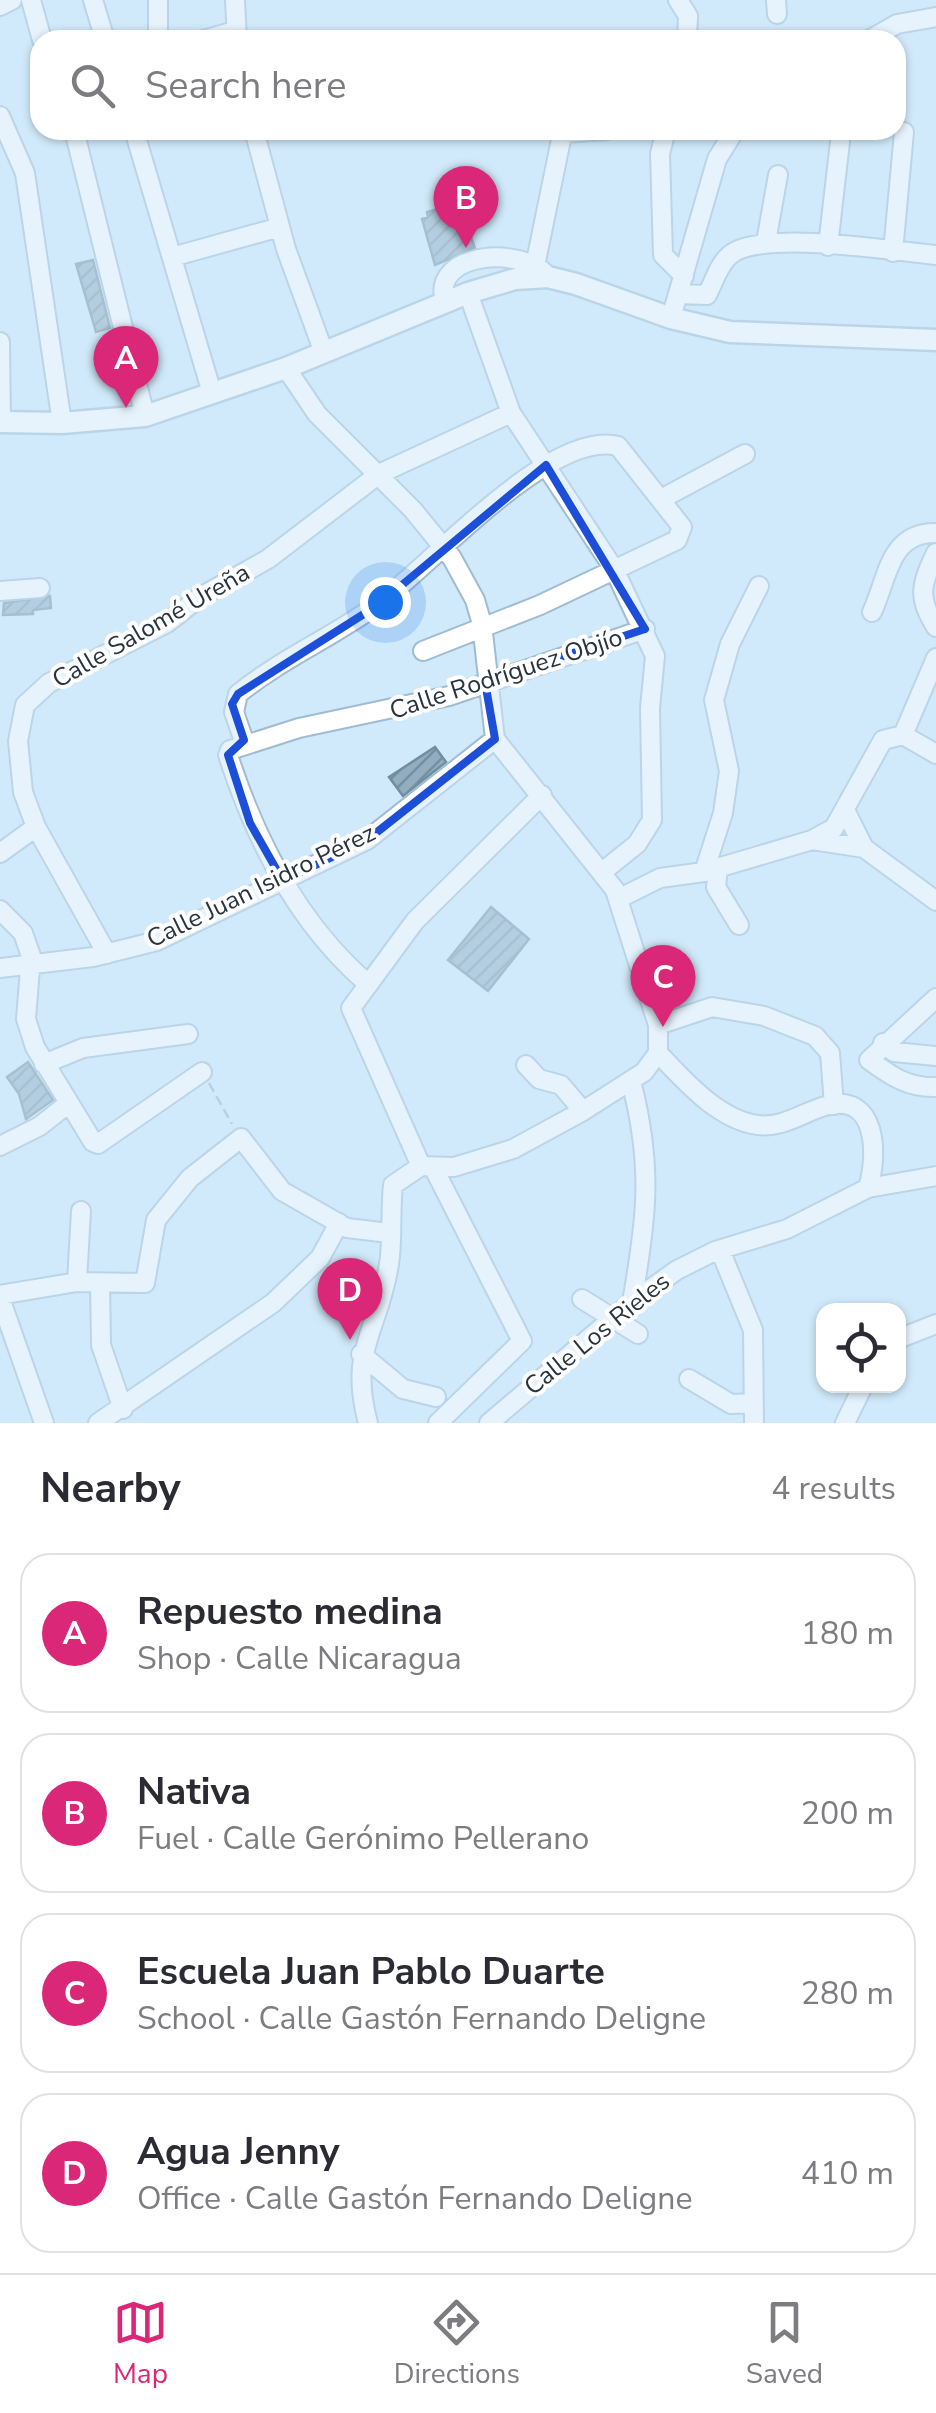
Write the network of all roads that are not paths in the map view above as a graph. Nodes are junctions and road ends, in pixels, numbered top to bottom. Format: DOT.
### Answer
graph roads {
  1 [pos="12,0"];
  2 [pos="31,0"];
  3 [pos="93,0"];
  4 [pos="158,0"];
  5 [pos="235,0"];
  6 [pos="678,0"];
  7 [pos="0,6"];
  8 [pos="936,17"];
  9 [pos="39,30"];
  10 [pos="102,30"];
  11 [pos="158,30"];
  12 [pos="236,30"];
  13 [pos="687,30"];
  14 [pos="886,30"];
  15 [pos="0,116"];
  16 [pos="76,140"];
  17 [pos="137,140"];
  18 [pos="257,140"];
  19 [pos="562,140"];
  20 [pos="664,140"];
  21 [pos="728,140"];
  22 [pos="841,140"];
  23 [pos="903,140"];
  24 [pos="778,175"];
  25 [pos="280,228"];
  26 [pos="766,242"];
  27 [pos="828,246"];
  28 [pos="892,252"];
  29 [pos="936,255"];
  30 [pos="172,257"];
  31 [pos="542,271"];
  32 [pos="681,285"];
  33 [pos="468,293"];
  34 [pos="445,302"];
  35 [pos="671,318"];
  36 [pos="936,340"];
  37 [pos="0,342"];
  38 [pos="323,350"];
  39 [pos="286,368"];
  40 [pos="212,393"];
  41 [pos="511,413"];
  42 [pos="145,416"];
  43 [pos="0,422"];
  44 [pos="62,423"];
  45 [pos="744,454"];
  46 [pos="546,465"];
  47 [pos="379,474"];
  48 [pos="662,498"];
  49 [pos="936,533"];
  50 [pos="443,545"];
  51 [pos="936,553"];
  52 [pos="614,569"];
  53 [pos="759,586"];
  54 [pos="40,588"];
  55 [pos="0,591"];
  56 [pos="872,612"];
  57 [pos="482,624"];
  58 [pos="936,627"];
  59 [pos="645,629"];
  60 [pos="423,651"];
  61 [pos="936,658"];
  62 [pos="485,682"];
  63 [pos="902,735"];
  64 [pos="495,739"];
  65 [pos="245,744"];
  66 [pos="936,754"];
  67 [pos="542,795"];
  68 [pos="846,812"];
  69 [pos="36,827"];
  70 [pos="812,840"];
  71 [pos="864,848"];
  72 [pos="0,853"];
  73 [pos="711,869"];
  74 [pos="602,872"];
  75 [pos="283,880"];
  76 [pos="618,899"];
  77 [pos="936,902"];
  78 [pos="0,910"];
  79 [pos="739,925"];
  80 [pos="107,954"];
  81 [pos="28,964"];
  82 [pos="0,968"];
  83 [pos="368,984"];
  84 [pos="936,998"];
  85 [pos="658,1025"];
  86 [pos="188,1034"];
  87 [pos="882,1043"];
  88 [pos="658,1053"];
  89 [pos="936,1056"];
  90 [pos="44,1064"];
  91 [pos="526,1065"];
  92 [pos="202,1072"];
  93 [pos="630,1080"];
  94 [pos="936,1087"];
  95 [pos="69,1104"];
  96 [pos="834,1104"];
  97 [pos="583,1111"];
  98 [pos="0,1146"];
  99 [pos="427,1166"];
  100 [pos="936,1176"];
  101 [pos="868,1188"];
  102 [pos="81,1211"];
  103 [pos="339,1224"];
  104 [pos="389,1233"];
  105 [pos="756,1241"];
  106 [pos="720,1250"];
  107 [pos="731,1274"];
  108 [pos="77,1282"];
  109 [pos="100,1283"];
  110 [pos="0,1297"];
  111 [pos="582,1299"];
  112 [pos="632,1302"];
  113 [pos="614,1317"];
  114 [pos="936,1324"];
  115 [pos="638,1334"];
  116 [pos="906,1336"];
  117 [pos="361,1354"];
  118 [pos="689,1378"];
  119 [pos="860,1393"];
  120 [pos="436,1397"];
  121 [pos="754,1403"];
  122 [pos="124,1409"];
  123 [pos="44,1423"];
  124 [pos="98,1423"];
  125 [pos="368,1423"];
  126 [pos="438,1423"];
  127 [pos="488,1423"];
  128 [pos="754,1423"];
  129 [pos="845,1423"];
  1 -- 7 [label="street"];
  2 -- 9 [label="street"];
  3 -- 10 [label="street"];
  4 -- 11 [label="street"];
  5 -- 12 [label="street"];
  6 -- 13 [label="street"];
  8 -- 14 [label="street"];
  15 -- 44 [label="street"];
  16 -- 42 [label="street"];
  17 -- 30 [label="street"];
  18 -- 25 [label="street"];
  19 -- 31 [label="street"];
  20 -- 32 [label="street"];
  21 -- 32 [label="street"];
  22 -- 27 [label="street"];
  23 -- 28 [label="street"];
  24 -- 26 [label="street"];
  25 -- 30 [label="street"];
  25 -- 38 [label="street"];
  26 -- 27 [label="street"];
  26 -- 32 [label="street"];
  27 -- 28 [label="street"];
  28 -- 29 [label="street"];
  30 -- 40 [label="street"];
  31 -- 33 [label="main road"];
  31 -- 34 [label="street"];
  31 -- 35 [label="main road"];
  32 -- 35 [label="street"];
  33 -- 34 [label="main road"];
  33 -- 41 [label="street"];
  34 -- 38 [label="main road"];
  35 -- 36 [label="main road"];
  37 -- 43 [label="street"];
  38 -- 39 [label="main road"];
  39 -- 40 [label="main road"];
  39 -- 47 [label="street"];
  40 -- 42 [label="main road"];
  41 -- 46 [label="street"];
  41 -- 47 [label="street, Calle Salomé Ureña"];
  42 -- 44 [label="main road"];
  43 -- 44 [label="main road"];
  45 -- 48 [label="street"];
  46 -- 48 [label="street"];
  46 -- 50 [label="street"];
  46 -- 52 [label="street"];
  47 -- 50 [label="street"];
  47 -- 69 [label="street, Calle Salomé Ureña"];
  48 -- 52 [label="street"];
  49 -- 56 [label="street"];
  50 -- 57 [label="street"];
  50 -- 65 [label="street"];
  51 -- 58 [label="street"];
  52 -- 57 [label="street"];
  52 -- 59 [label="street"];
  53 -- 73 [label="street"];
  54 -- 55 [label="street"];
  57 -- 60 [label="street"];
  57 -- 62 [label="street"];
  59 -- 62 [label="street, Calle Rodríguez Objío"];
  59 -- 74 [label="street"];
  61 -- 63 [label="street"];
  62 -- 64 [label="street"];
  62 -- 65 [label="street, Calle Rodríguez Objío"];
  63 -- 66 [label="street"];
  63 -- 68 [label="street"];
  64 -- 67 [label="street"];
  64 -- 75 [label="street, Calle Juan Isidro Pérez"];
  65 -- 75 [label="street"];
  67 -- 74 [label="street"];
  67 -- 83 [label="street"];
  68 -- 70 [label="street"];
  68 -- 71 [label="street"];
  69 -- 72 [label="street"];
  69 -- 80 [label="street, Calle Salomé Ureña"];
  70 -- 71 [label="street"];
  70 -- 73 [label="street"];
  71 -- 77 [label="street"];
  73 -- 76 [label="street"];
  73 -- 79 [label="street"];
  74 -- 76 [label="street"];
  75 -- 80 [label="street, Calle Juan Isidro Pérez"];
  75 -- 83 [label="street"];
  76 -- 85 [label="street"];
  78 -- 81 [label="street"];
  80 -- 81 [label="street, Calle Juan Isidro Pérez"];
  81 -- 82 [label="street, Calle Juan Isidro Pérez"];
  81 -- 90 [label="street"];
  83 -- 99 [label="street"];
  84 -- 87 [label="street"];
  85 -- 88 [label="street"];
  85 -- 96 [label="street"];
  86 -- 90 [label="street"];
  87 -- 89 [label="street"];
  87 -- 94 [label="street"];
  88 -- 93 [label="street"];
  88 -- 96 [label="street"];
  90 -- 95 [label="street"];
  91 -- 97 [label="street"];
  92 -- 95 [label="street"];
  93 -- 97 [label="street"];
  93 -- 112 [label="street"];
  95 -- 98 [label="street"];
  96 -- 101 [label="street"];
  97 -- 99 [label="street"];
  99 -- 104 [label="street"];
  99 -- 126 [label="street"];
  100 -- 101 [label="street, Calle Los Rieles"];
  101 -- 105 [label="street, Calle Los Rieles"];
  102 -- 108 [label="street"];
  103 -- 104 [label="street"];
  103 -- 109 [label="street"];
  103 -- 122 [label="street"];
  104 -- 117 [label="street"];
  105 -- 106 [label="street, Calle Los Rieles"];
  105 -- 107 [label="street"];
  106 -- 107 [label="street"];
  106 -- 112 [label="street, Calle Los Rieles"];
  107 -- 121 [label="street"];
  108 -- 109 [label="street"];
  108 -- 110 [label="street"];
  109 -- 122 [label="street"];
  110 -- 123 [label="street"];
  111 -- 113 [label="street"];
  112 -- 113 [label="street, Calle Los Rieles"];
  113 -- 115 [label="street"];
  113 -- 127 [label="street, Calle Los Rieles"];
  114 -- 116 [label="street"];
  117 -- 120 [label="street"];
  117 -- 125 [label="street"];
  118 -- 121 [label="street"];
  119 -- 129 [label="street"];
  121 -- 128 [label="street"];
  122 -- 124 [label="street"];
}
